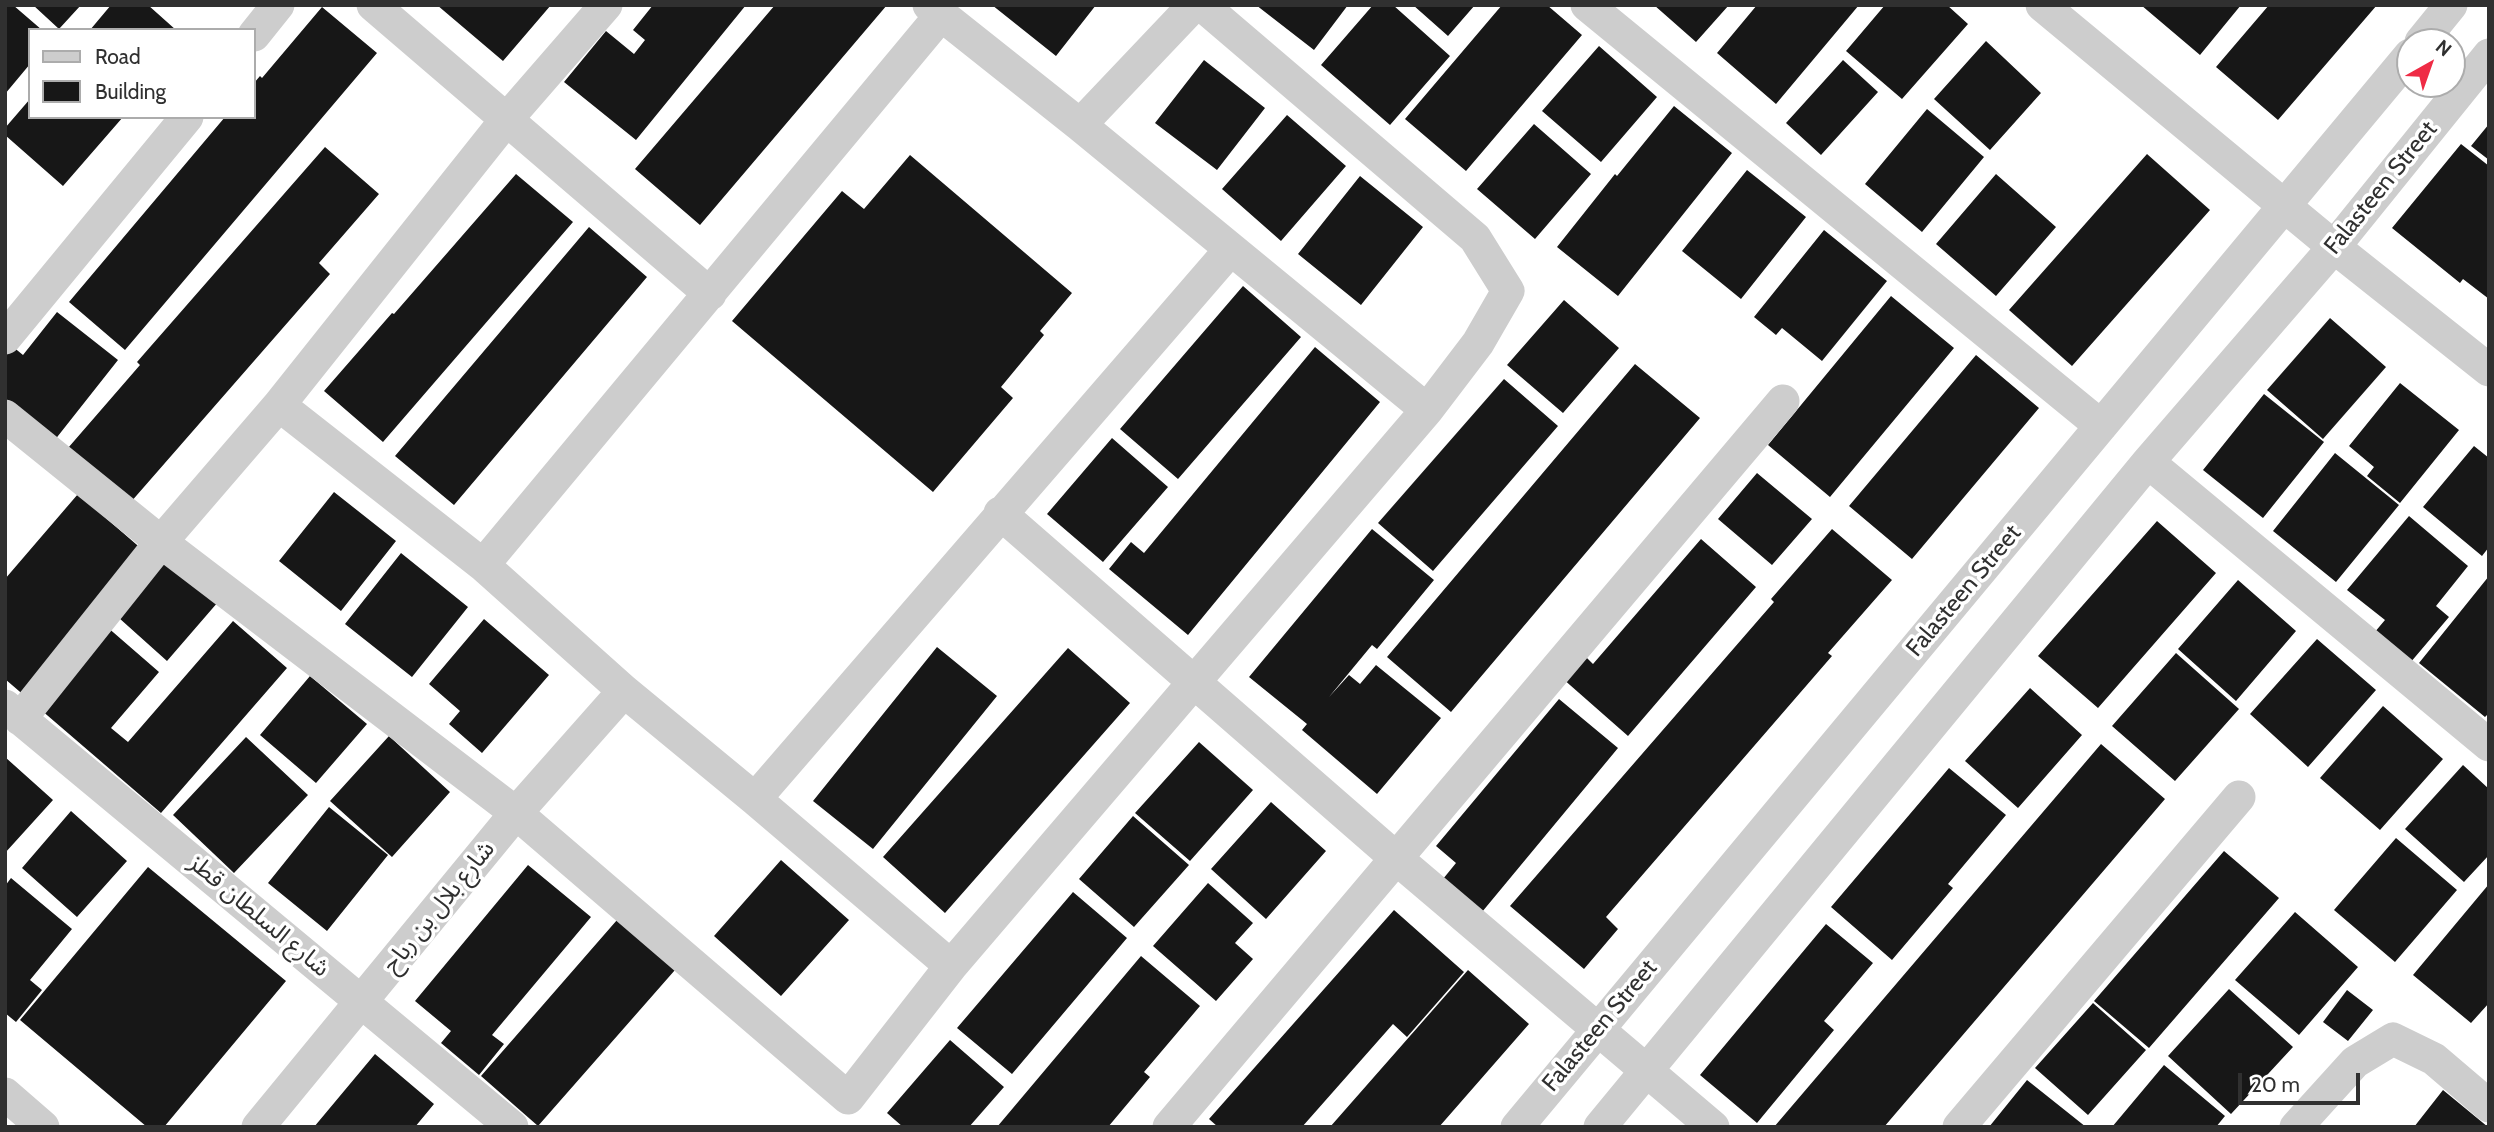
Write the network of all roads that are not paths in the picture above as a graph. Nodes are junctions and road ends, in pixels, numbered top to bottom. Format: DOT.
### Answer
graph roads {
  1 [pos="278,5"];
  2 [pos="373,5"];
  3 [pos="606,5"];
  4 [pos="1194,5"];
  5 [pos="1202,5"];
  6 [pos="1587,5"];
  7 [pos="2042,5"];
  8 [pos="2451,5"];
  9 [pos="935,10"];
  10 [pos="2432,28"];
  11 [pos="256,32"];
  12 [pos="2489,55"];
  13 [pos="2396,72"];
  14 [pos="185,119"];
  15 [pos="506,120"];
  16 [pos="1080,125"];
  17 [pos="2284,206"];
  18 [pos="2334,247"];
  19 [pos="1231,249"];
  20 [pos="710,294"];
  21 [pos="5,338"];
  22 [pos="2489,370"];
  23 [pos="1783,401"];
  24 [pos="279,405"];
  25 [pos="1427,410"];
  26 [pos="5,416"];
  27 [pos="2101,426"];
  28 [pos="2148,462"];
  29 [pos="1000,513"];
  30 [pos="161,542"];
  31 [pos="483,565"];
  32 [pos="1194,683"];
  33 [pos="624,691"];
  34 [pos="13,712"];
  35 [pos="2489,745"];
  36 [pos="2239,797"];
  37 [pos="755,799"];
  38 [pos="516,813"];
  39 [pos="1397,859"];
  40 [pos="951,966"];
  41 [pos="362,1002"];
  42 [pos="1599,1029"];
  43 [pos="1647,1070"];
  44 [pos="5,1094"];
  45 [pos="2489,1106"];
  46 [pos="2301,1125"];
  47 [pos="43,1127"];
  48 [pos="258,1127"];
  49 [pos="512,1127"];
  50 [pos="1169,1127"];
  51 [pos="1517,1127"];
  52 [pos="1600,1127"];
  53 [pos="1713,1127"];
  54 [pos="1959,1127"];
  1 -- 11 [label="street"];
  2 -- 15 [label="street"];
  3 -- 15 [label="street"];
  4 -- 16 [label="street"];
  5 -- 25 [label="street"];
  6 -- 27 [label="street"];
  7 -- 17 [label="street"];
  8 -- 10 [label="street"];
  9 -- 16 [label="street"];
  9 -- 20 [label="street"];
  12 -- 18 [label="street, Falasteen Street"];
  13 -- 17 [label="street, Falasteen Street"];
  14 -- 21 [label="street"];
  15 -- 20 [label="street"];
  15 -- 24 [label="street"];
  16 -- 19 [label="street"];
  17 -- 18 [label="street"];
  17 -- 27 [label="street, Falasteen Street"];
  18 -- 22 [label="street"];
  18 -- 28 [label="street, Falasteen Street"];
  19 -- 25 [label="street"];
  19 -- 29 [label="street"];
  20 -- 31 [label="street"];
  23 -- 39 [label="street"];
  24 -- 30 [label="street"];
  24 -- 31 [label="street"];
  25 -- 32 [label="street"];
  26 -- 30 [label="street"];
  27 -- 42 [label="street, Falasteen Street"];
  28 -- 35 [label="street"];
  28 -- 43 [label="street, Falasteen Street"];
  29 -- 32 [label="street"];
  29 -- 37 [label="street"];
  30 -- 34 [label="street"];
  30 -- 38 [label="street"];
  31 -- 33 [label="street"];
  32 -- 39 [label="street"];
  32 -- 40 [label="street"];
  33 -- 37 [label="street"];
  33 -- 38 [label="street, شارع بلال بن رباح"];
  34 -- 41 [label="street, شارع السلطان قطز"];
  36 -- 54 [label="street"];
  37 -- 40 [label="street"];
  38 -- 40 [label="street"];
  38 -- 41 [label="street, شارع بلال بن رباح"];
  39 -- 42 [label="street"];
  39 -- 50 [label="street"];
  41 -- 48 [label="street, شارع بلال بن رباح"];
  41 -- 49 [label="street, شارع السلطان قطز"];
  42 -- 43 [label="street"];
  42 -- 51 [label="street, Falasteen Street"];
  43 -- 52 [label="street, Falasteen Street"];
  43 -- 53 [label="street"];
  44 -- 47 [label="street"];
  45 -- 46 [label="street"];
}
